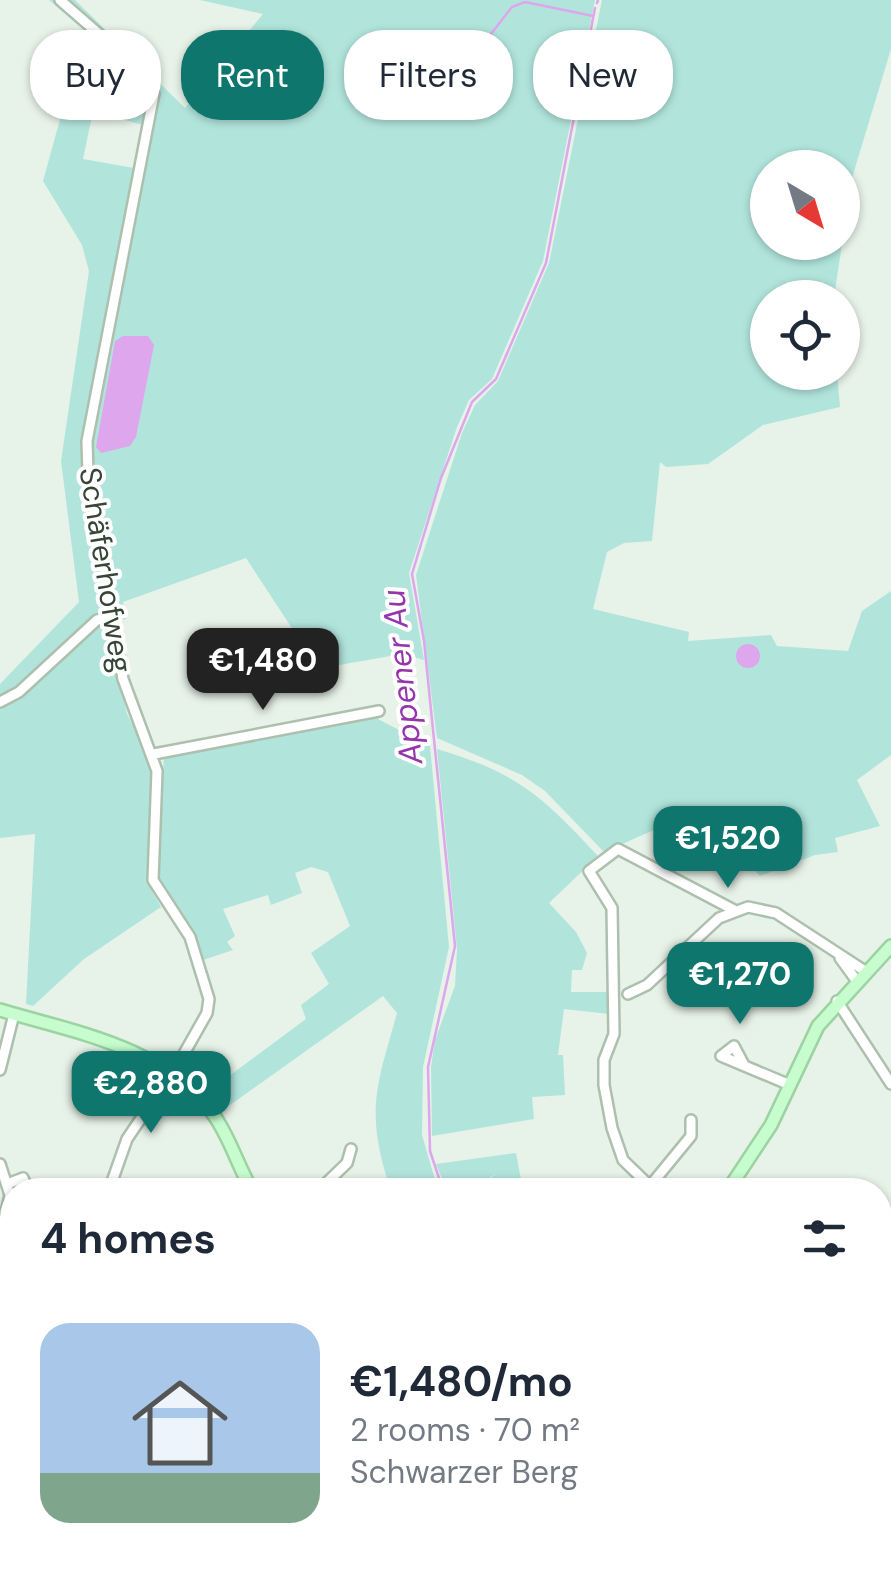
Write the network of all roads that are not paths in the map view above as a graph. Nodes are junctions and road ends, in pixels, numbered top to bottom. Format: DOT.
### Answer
graph roads {
  1 [pos="60,0"];
  2 [pos="110,617"];
  3 [pos="0,702"];
  4 [pos="378,711"];
  5 [pos="154,754"];
  6 [pos="734,910"];
  7 [pos="891,946"];
  8 [pos="860,975"];
  9 [pos="628,994"];
  10 [pos="837,1001"];
  11 [pos="0,1010"];
  12 [pos="14,1014"];
  13 [pos="744,1066"];
  14 [pos="0,1068"];
  15 [pos="173,1073"];
  16 [pos="891,1084"];
  17 [pos="790,1085"];
  18 [pos="691,1120"];
  19 [pos="351,1149"];
  20 [pos="113,1178"];
  21 [pos="246,1178"];
  22 [pos="331,1178"];
  23 [pos="642,1178"];
  24 [pos="660,1178"];
  25 [pos="736,1178"];
  1 -- 2 [label="street, Schäferhofweg"];
  2 -- 3 [label="street"];
  2 -- 5 [label="street, Schäferhofweg"];
  4 -- 5 [label="street"];
  5 -- 15 [label="street, Schäferhofweg"];
  6 -- 8 [label="street"];
  6 -- 9 [label="street"];
  6 -- 23 [label="street"];
  7 -- 8 [label="street"];
  8 -- 10 [label="street"];
  10 -- 16 [label="street"];
  10 -- 17 [label="street"];
  11 -- 12 [label="street"];
  12 -- 14 [label="street"];
  12 -- 15 [label="street"];
  13 -- 17 [label="street"];
  15 -- 20 [label="street, Schäferhofweg"];
  15 -- 21 [label="street"];
  17 -- 25 [label="street"];
  18 -- 24 [label="street"];
  19 -- 22 [label="street"];
}
